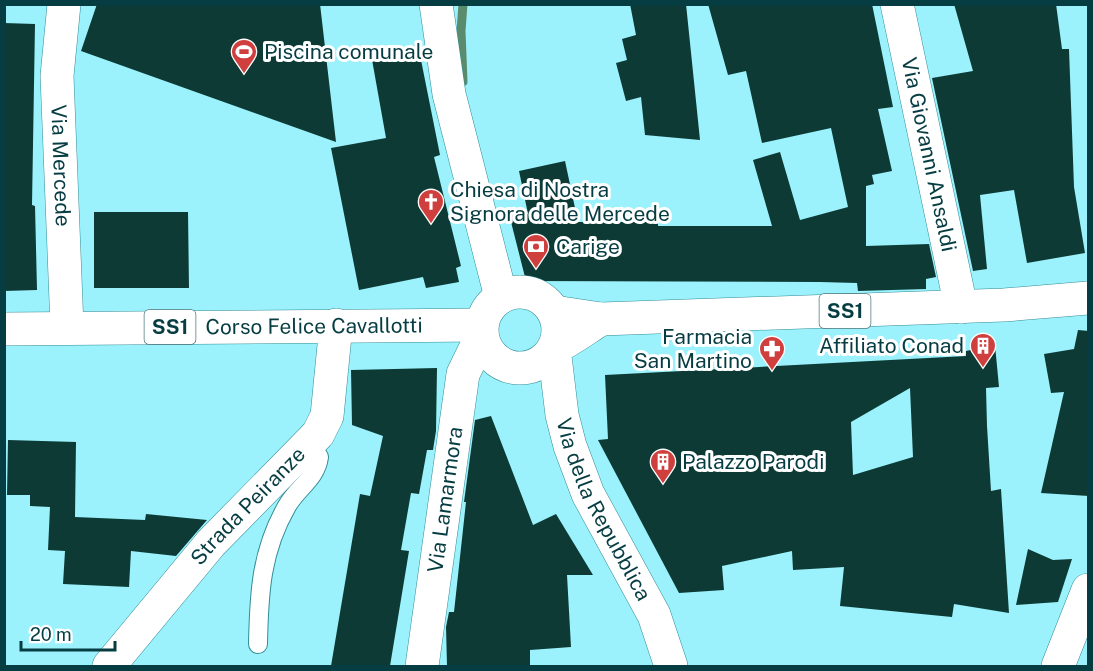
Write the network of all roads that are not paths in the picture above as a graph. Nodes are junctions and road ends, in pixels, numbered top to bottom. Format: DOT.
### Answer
graph roads {
  1 [pos="64,4"];
  2 [pos="436,4"];
  3 [pos="897,4"];
  4 [pos="501,297"];
  5 [pos="1089,298"];
  6 [pos="961,307"];
  7 [pos="554,312"];
  8 [pos="601,319"];
  9 [pos="336,325"];
  10 [pos="67,327"];
  11 [pos="4,329"];
  12 [pos="482,330"];
  13 [pos="554,348"];
  14 [pos="309,442"];
  15 [pos="1089,590"];
  16 [pos="258,644"];
  17 [pos="109,666"];
  18 [pos="422,666"];
  19 [pos="671,666"];
  20 [pos="1058,666"];
  1 -- 10 [label="main road, Via Mercede"];
  2 -- 4 [label="main road"];
  3 -- 6 [label="main road, Via Giovanni Ansaldi"];
  4 -- 7 [label="main road"];
  4 -- 12 [label="main road"];
  5 -- 6 [label="main road, SS1"];
  6 -- 8 [label="main road, SS1"];
  7 -- 8 [label="main road"];
  7 -- 13 [label="main road, Via della Repubblica"];
  8 -- 13 [label="main road"];
  9 -- 10 [label="main road, Corso Felice Cavallotti / SS1"];
  9 -- 12 [label="main road, Corso Felice Cavallotti / SS1"];
  9 -- 14 [label="main road, Strada Peiranze"];
  10 -- 11 [label="main road, Corso Felice Cavallotti / SS1"];
  12 -- 13 [label="main road"];
  12 -- 18 [label="main road, Via Lamarmora"];
  13 -- 19 [label="main road, Via della Repubblica"];
  14 -- 16 [label="lane"];
  14 -- 17 [label="main road, Strada Peiranze"];
  15 -- 20 [label="main road"];
}
